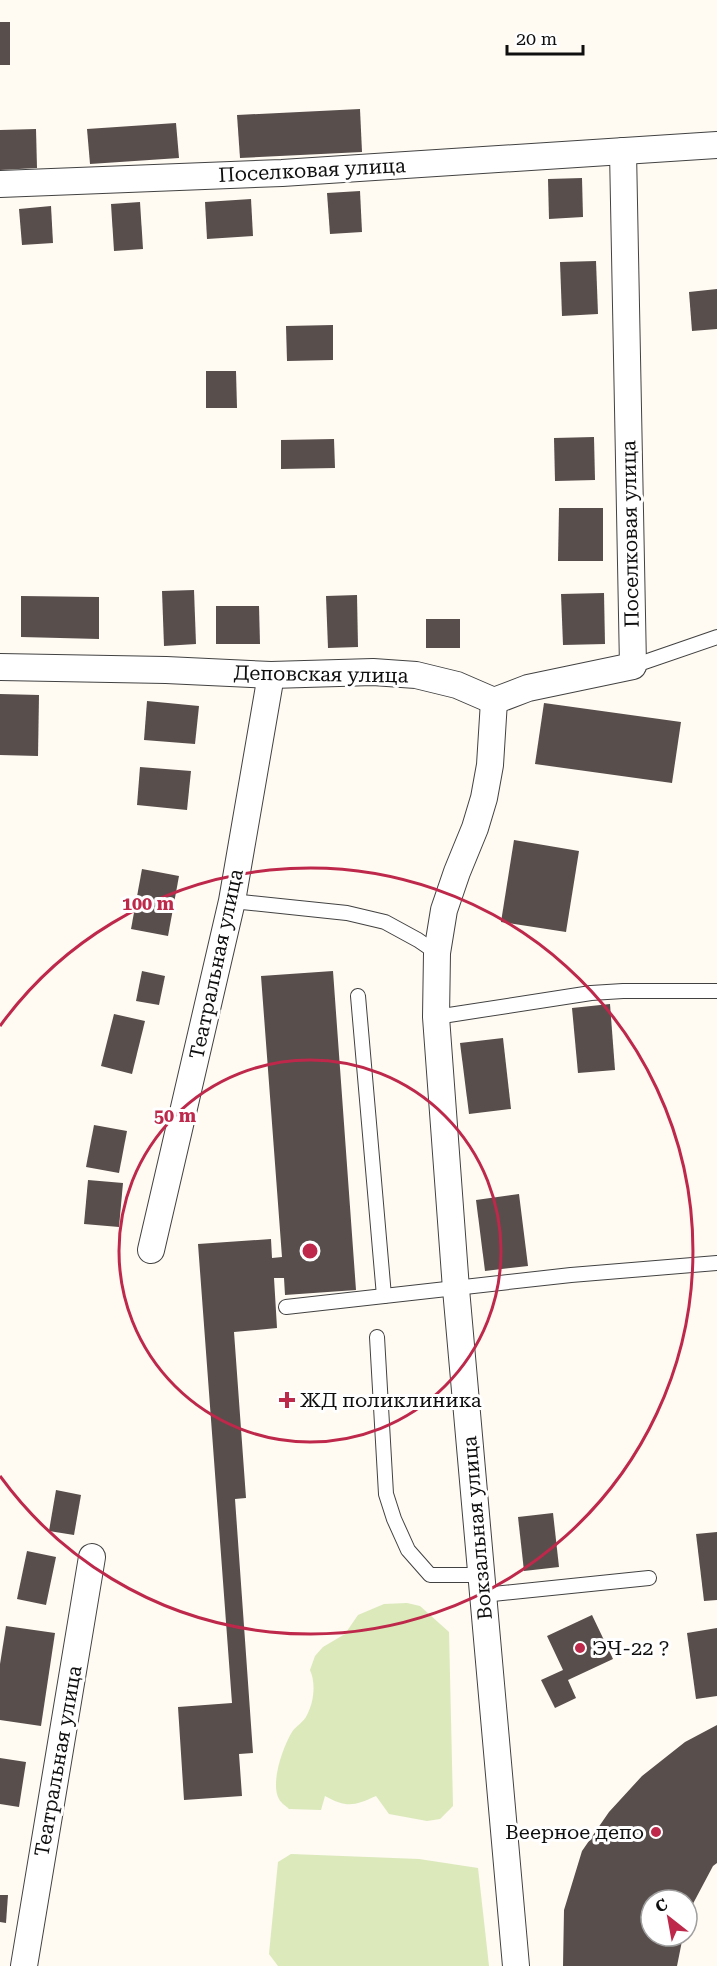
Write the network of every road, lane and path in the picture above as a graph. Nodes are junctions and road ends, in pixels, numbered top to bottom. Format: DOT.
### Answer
graph roads {
  1 [pos="717,144"];
  2 [pos="623,151"];
  3 [pos="0,184"];
  4 [pos="717,637"];
  5 [pos="633,666"];
  6 [pos="0,667"];
  7 [pos="271,675"];
  8 [pos="494,701"];
  9 [pos="232,901"];
  10 [pos="437,953"];
  11 [pos="717,991"];
  12 [pos="358,996"];
  13 [pos="436,1017"];
  14 [pos="151,1250"];
  15 [pos="717,1263"];
  16 [pos="456,1289"];
  17 [pos="384,1296"];
  18 [pos="286,1307"];
  19 [pos="377,1337"];
  20 [pos="92,1557"];
  21 [pos="650,1578"];
  22 [pos="482,1585"];
  23 [pos="24,1966"];
  24 [pos="516,1966"];
  1 -- 2 [label="street, Поселковая улица"];
  2 -- 3 [label="street, Поселковая улица"];
  2 -- 5 [label="street, Поселковая улица"];
  4 -- 5 [label="lane"];
  5 -- 8 [label="street"];
  6 -- 7 [label="street, Деповская улица"];
  7 -- 8 [label="street, Деповская улица"];
  7 -- 9 [label="street, Театральная улица"];
  8 -- 10 [label="street, Вокзальная улица"];
  9 -- 10 [label="lane"];
  9 -- 14 [label="street, Театральная улица"];
  10 -- 13 [label="street, Вокзальная улица"];
  11 -- 13 [label="lane"];
  12 -- 17 [label="lane"];
  13 -- 16 [label="street, Вокзальная улица"];
  15 -- 16 [label="lane"];
  16 -- 17 [label="lane"];
  16 -- 22 [label="street, Вокзальная улица"];
  17 -- 18 [label="lane"];
  19 -- 22 [label="lane"];
  20 -- 23 [label="street, Театральная улица"];
  21 -- 22 [label="lane"];
  22 -- 24 [label="street, Вокзальная улица"];
}
